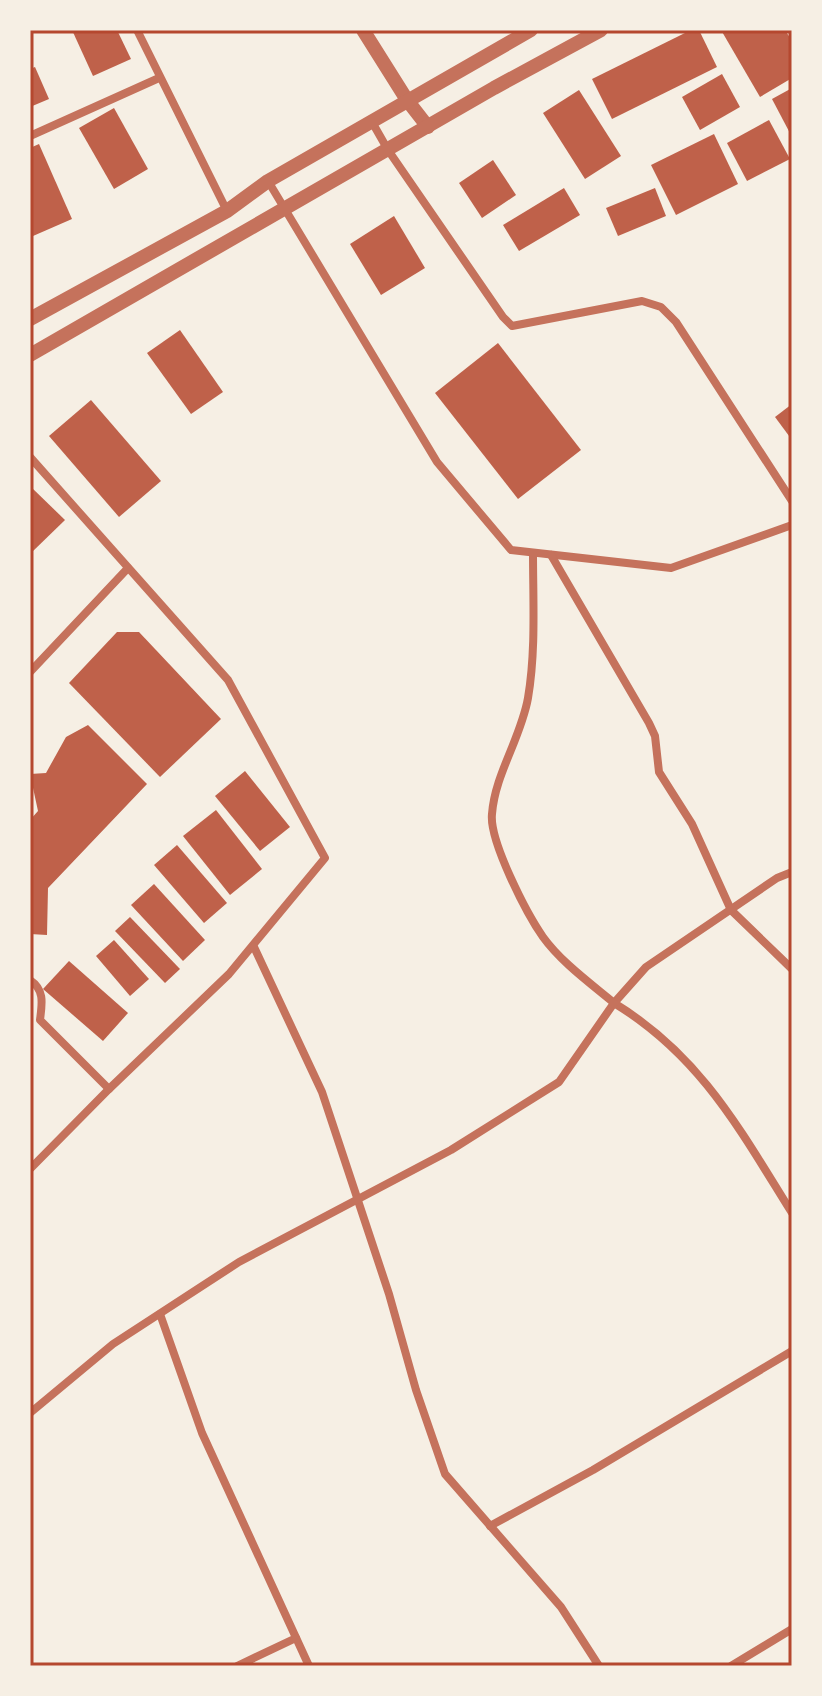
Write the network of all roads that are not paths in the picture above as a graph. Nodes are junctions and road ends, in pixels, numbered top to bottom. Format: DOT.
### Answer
graph roads {
  1 [pos="137,30"];
  2 [pos="363,30"];
  3 [pos="531,30"];
  4 [pos="601,30"];
  5 [pos="159,78"];
  6 [pos="407,100"];
  7 [pos="372,122"];
  8 [pos="428,127"];
  9 [pos="30,136"];
  10 [pos="388,150"];
  11 [pos="268,181"];
  12 [pos="285,210"];
  13 [pos="227,211"];
  14 [pos="30,319"];
  15 [pos="30,355"];
  16 [pos="30,457"];
  17 [pos="792,501"];
  18 [pos="792,525"];
  19 [pos="533,553"];
  20 [pos="551,555"];
  21 [pos="128,568"];
  22 [pos="30,672"];
  23 [pos="792,872"];
  24 [pos="731,910"];
  25 [pos="254,947"];
  26 [pos="792,969"];
  27 [pos="30,980"];
  28 [pos="614,1003"];
  29 [pos="109,1089"];
  30 [pos="30,1169"];
  31 [pos="357,1200"];
  32 [pos="792,1213"];
  33 [pos="160,1314"];
  34 [pos="792,1351"];
  35 [pos="30,1413"];
  36 [pos="490,1526"];
  37 [pos="792,1629"];
  38 [pos="296,1638"];
  39 [pos="237,1666"];
  40 [pos="309,1666"];
  41 [pos="599,1666"];
  42 [pos="731,1666"];
  1 -- 5 [label="street"];
  2 -- 6 [label="street"];
  3 -- 6 [label="street"];
  4 -- 8 [label="street"];
  5 -- 9 [label="street"];
  5 -- 13 [label="street"];
  6 -- 7 [label="street"];
  6 -- 8 [label="street"];
  7 -- 10 [label="street"];
  7 -- 11 [label="street"];
  8 -- 10 [label="street"];
  10 -- 12 [label="street"];
  10 -- 17 [label="street"];
  11 -- 12 [label="street"];
  11 -- 13 [label="street"];
  12 -- 15 [label="street"];
  12 -- 19 [label="street"];
  13 -- 14 [label="street"];
  16 -- 21 [label="street"];
  18 -- 20 [label="street"];
  19 -- 20 [label="street"];
  19 -- 28 [label="street"];
  20 -- 24 [label="street"];
  21 -- 22 [label="street"];
  21 -- 25 [label="street"];
  23 -- 24 [label="street"];
  24 -- 26 [label="street"];
  24 -- 28 [label="street"];
  25 -- 29 [label="street"];
  25 -- 31 [label="street"];
  27 -- 29 [label="street"];
  28 -- 31 [label="street"];
  28 -- 32 [label="street"];
  29 -- 30 [label="street"];
  31 -- 33 [label="street"];
  31 -- 36 [label="street"];
  33 -- 35 [label="street"];
  33 -- 38 [label="street"];
  34 -- 36 [label="street"];
  36 -- 41 [label="street"];
  37 -- 42 [label="street"];
  38 -- 39 [label="street"];
  38 -- 40 [label="street"];
}
